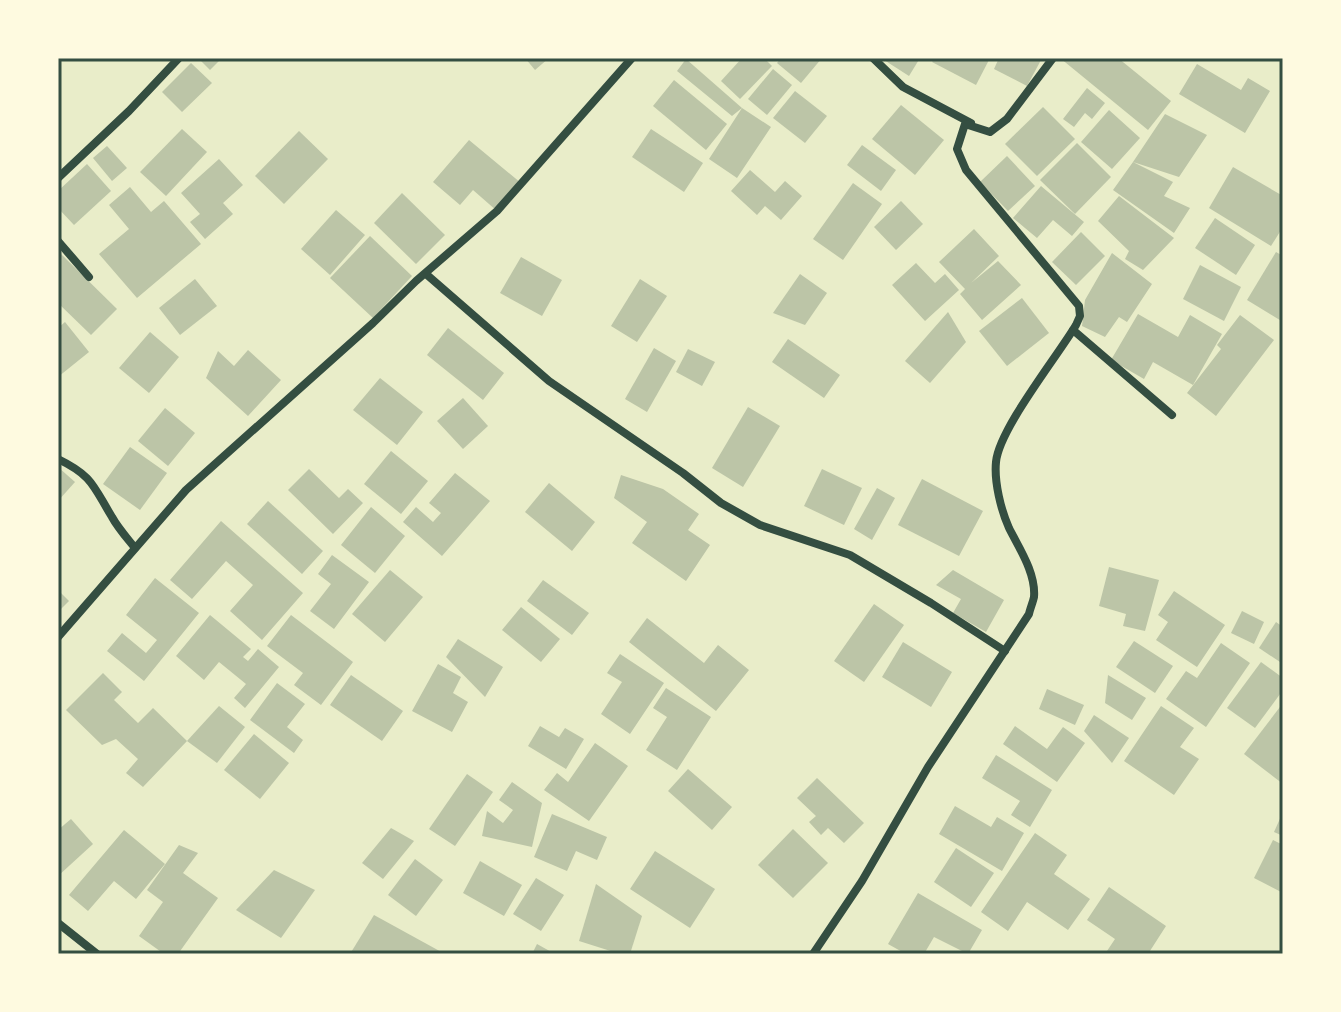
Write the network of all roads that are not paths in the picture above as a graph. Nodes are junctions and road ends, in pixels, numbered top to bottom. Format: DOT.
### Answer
graph roads {
  1 [pos="179,58"];
  2 [pos="632,58"];
  3 [pos="873,58"];
  4 [pos="1053,58"];
  5 [pos="990,132"];
  6 [pos="58,178"];
  7 [pos="58,241"];
  8 [pos="426,274"];
  9 [pos="89,277"];
  10 [pos="1073,330"];
  11 [pos="1172,415"];
  12 [pos="58,459"];
  13 [pos="135,548"];
  14 [pos="58,637"];
  15 [pos="1005,651"];
  16 [pos="58,923"];
  17 [pos="97,954"];
  18 [pos="813,954"];
  1 -- 6 [label="street"];
  2 -- 8 [label="street"];
  3 -- 5 [label="street"];
  4 -- 5 [label="street"];
  5 -- 10 [label="street"];
  7 -- 9 [label="street"];
  8 -- 13 [label="street"];
  8 -- 15 [label="street"];
  10 -- 11 [label="street"];
  10 -- 15 [label="street"];
  12 -- 13 [label="street"];
  13 -- 14 [label="street"];
  15 -- 18 [label="street"];
  16 -- 17 [label="street"];
}
